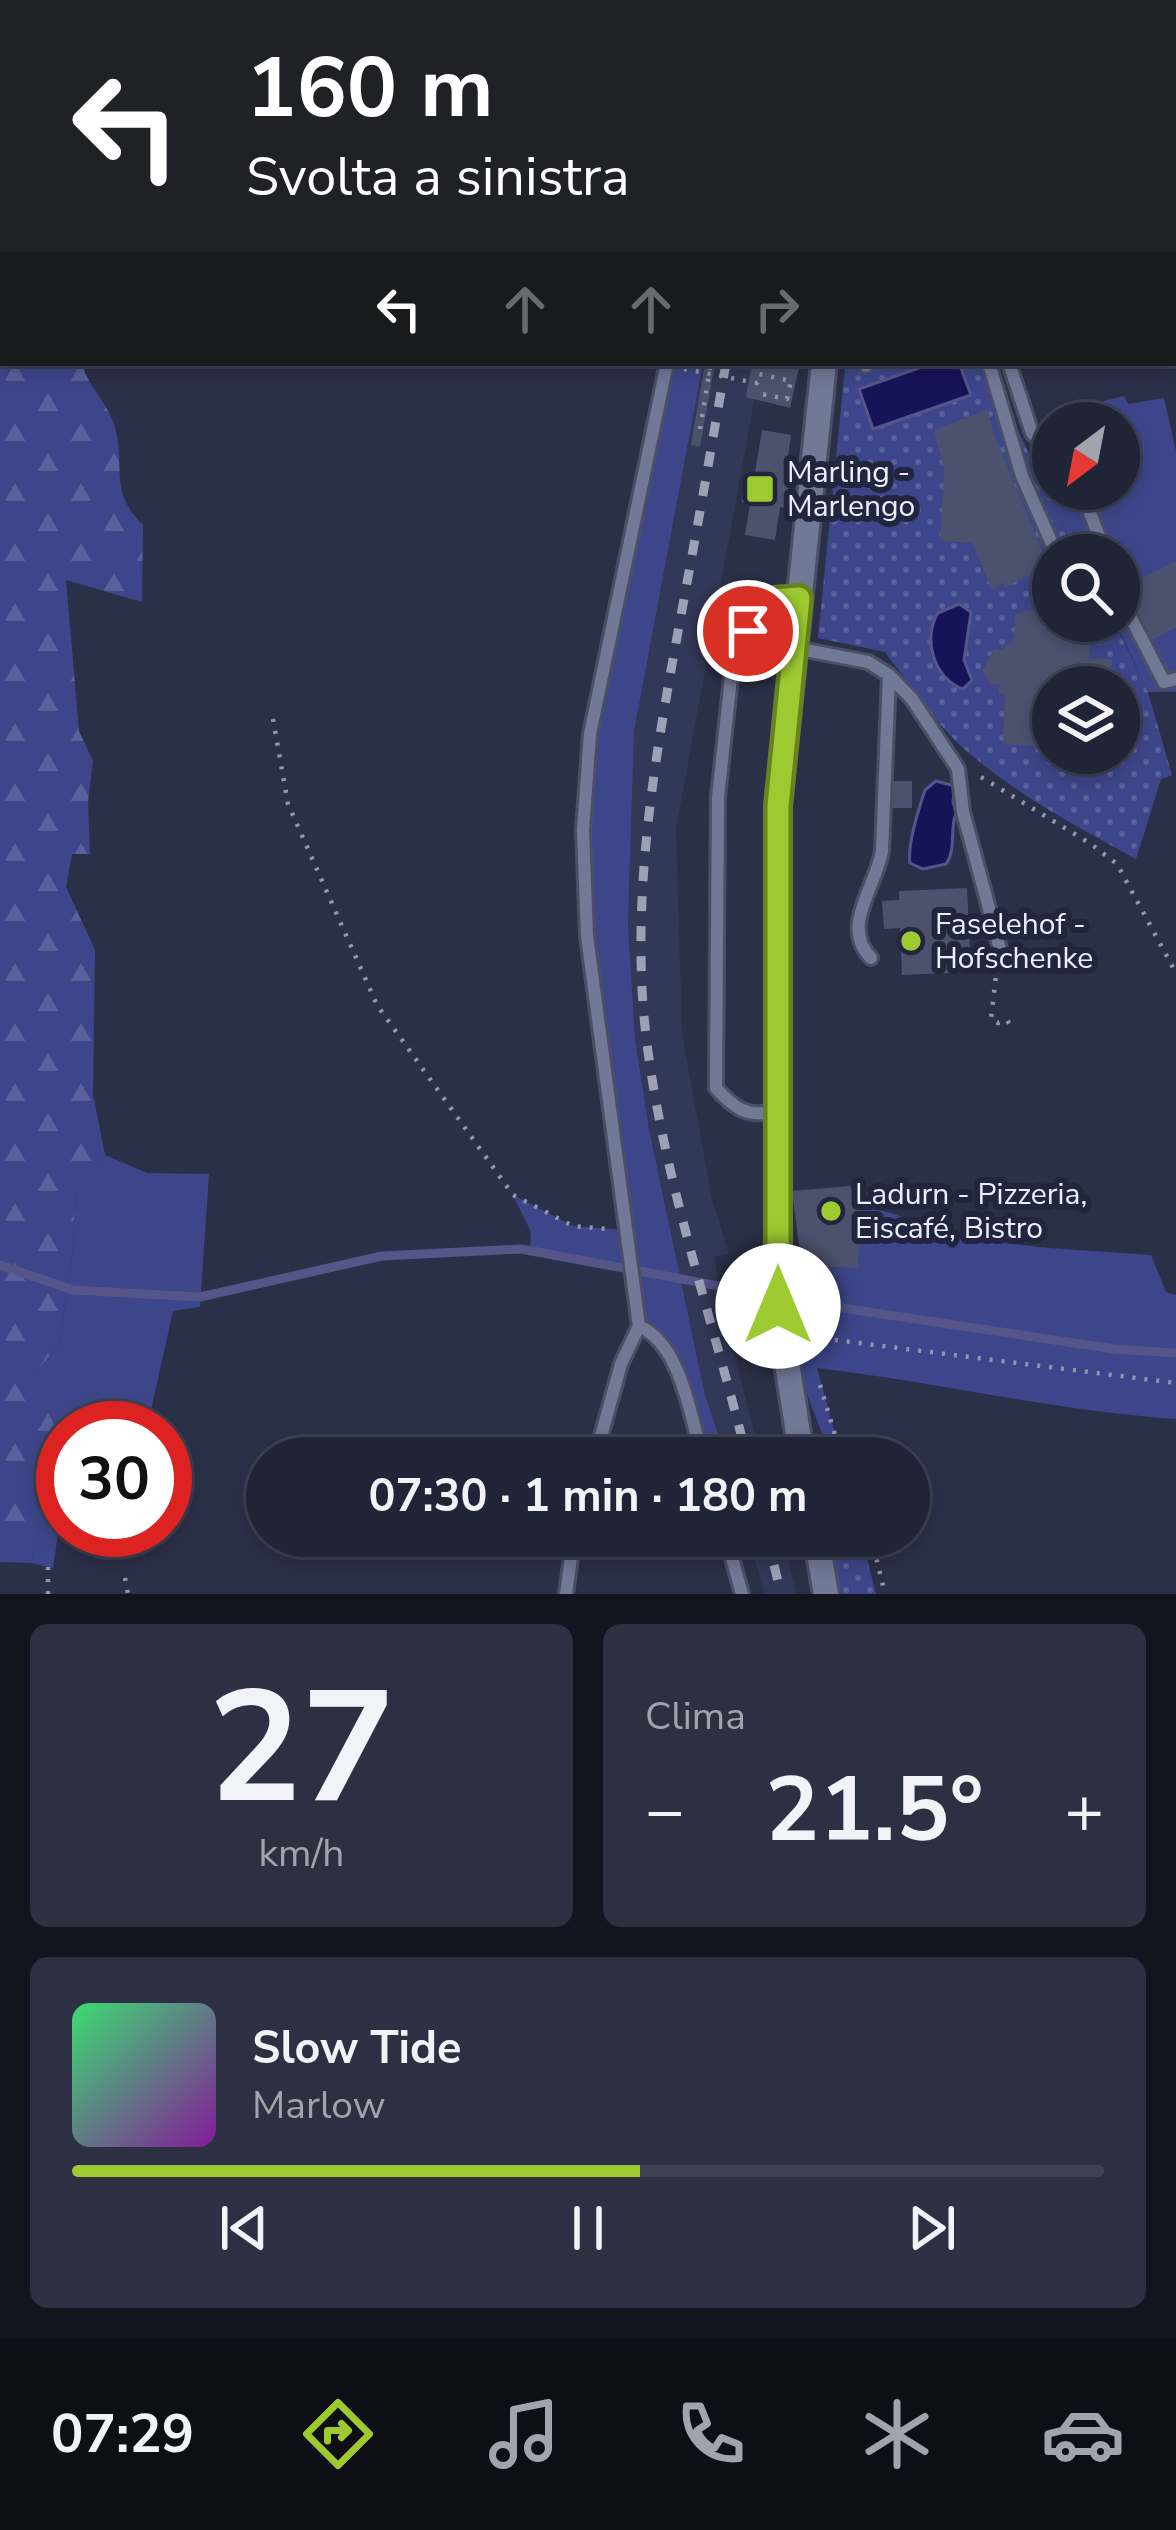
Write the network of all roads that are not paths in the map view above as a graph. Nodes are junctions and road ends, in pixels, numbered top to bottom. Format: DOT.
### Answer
graph roads {
  1 [pos="667,366"];
  2 [pos="824,366"];
  3 [pos="990,366"];
  4 [pos="1010,366"];
  5 [pos="1032,433"];
  6 [pos="1048,534"];
  7 [pos="799,598"];
  8 [pos="1140,636"];
  9 [pos="794,648"];
  10 [pos="889,675"];
  11 [pos="1176,679"];
  12 [pos="1000,949"];
  13 [pos="871,958"];
  14 [pos="777,1111"];
  15 [pos="639,1326"];
  16 [pos="601,1437"];
  17 [pos="697,1437"];
  18 [pos="799,1437"];
  19 [pos="571,1557"];
  20 [pos="732,1557"];
  21 [pos="820,1557"];
  22 [pos="566,1594"];
  23 [pos="742,1594"];
  24 [pos="826,1594"];
  1 -- 15 [label="lane"];
  2 -- 7 [label="street"];
  3 -- 6 [label="lane"];
  4 -- 5 [label="lane"];
  7 -- 9 [label="street"];
  7 -- 14 [label="lane"];
  8 -- 11 [label="lane"];
  9 -- 10 [label="lane"];
  9 -- 14 [label="street"];
  10 -- 12 [label="lane"];
  10 -- 13 [label="lane"];
  14 -- 18 [label="street"];
  15 -- 16 [label="lane"];
  15 -- 17 [label="lane"];
  19 -- 22 [label="lane"];
  20 -- 23 [label="lane"];
  21 -- 24 [label="street"];
}
